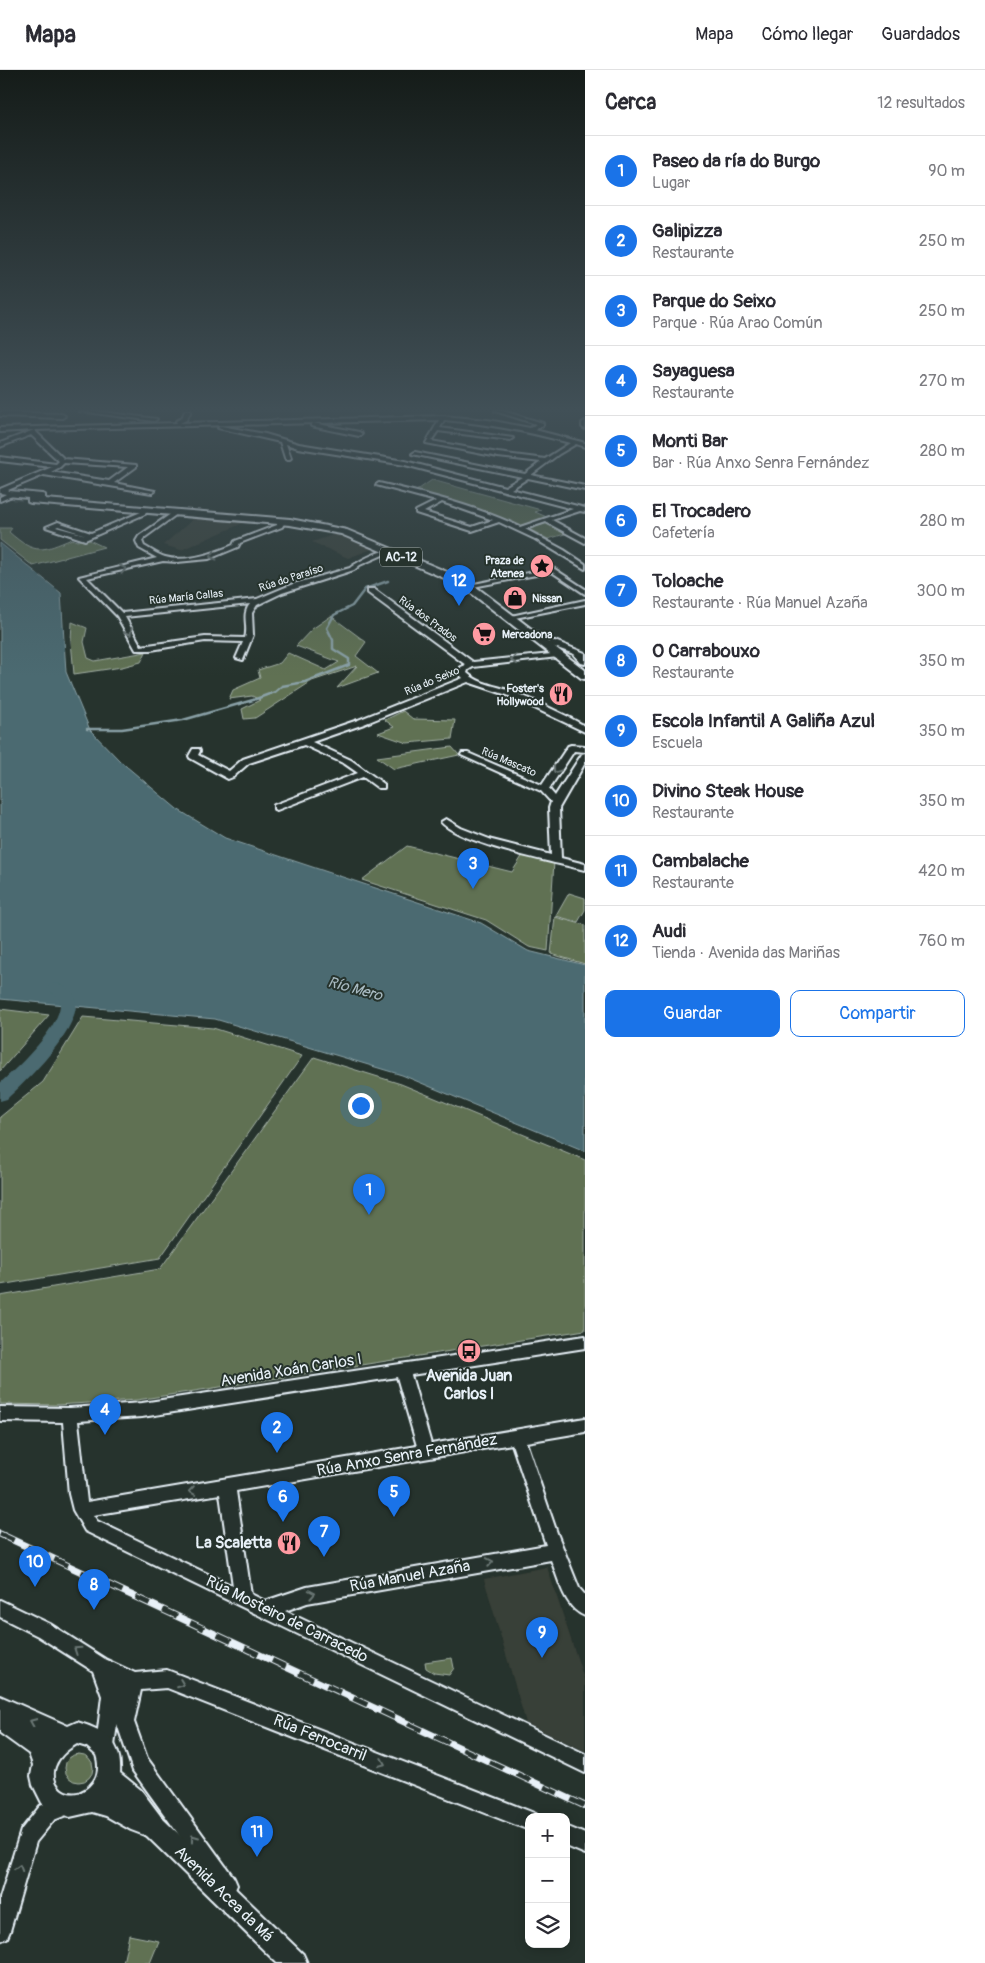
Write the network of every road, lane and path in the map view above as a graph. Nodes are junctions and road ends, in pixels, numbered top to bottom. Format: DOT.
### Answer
graph roads {
  1 [pos="5,499"];
  2 [pos="36,499"];
  3 [pos="36,499"];
  4 [pos="87,499"];
  5 [pos="540,499"];
  6 [pos="442,500"];
  7 [pos="146,510"];
  8 [pos="582,510"];
  9 [pos="175,512"];
  10 [pos="203,512"];
  11 [pos="188,513"];
  12 [pos="279,520"];
  13 [pos="500,520"];
  14 [pos="547,520"];
  15 [pos="57,521"];
  16 [pos="520,529"];
  17 [pos="355,537"];
  18 [pos="383,538"];
  19 [pos="585,541"];
  20 [pos="406,546"];
  21 [pos="389,551"];
  22 [pos="423,554"];
  23 [pos="162,559"];
  24 [pos="444,565"];
  25 [pos="585,567"];
  26 [pos="448,576"];
  27 [pos="473,585"];
  28 [pos="371,591"];
  29 [pos="585,592"];
  30 [pos="256,601"];
  31 [pos="581,603"];
  32 [pos="585,609"];
  33 [pos="120,615"];
  34 [pos="514,616"];
  35 [pos="247,640"];
  36 [pos="552,644"];
  37 [pos="558,655"];
  38 [pos="584,657"];
  39 [pos="240,658"];
  40 [pos="471,665"];
  41 [pos="585,668"];
  42 [pos="585,676"];
  43 [pos="468,679"];
  44 [pos="585,729"];
  45 [pos="305,742"];
  46 [pos="585,749"];
  47 [pos="196,751"];
  48 [pos="465,755"];
  49 [pos="585,756"];
  50 [pos="364,774"];
  51 [pos="381,786"];
  52 [pos="544,789"];
  53 [pos="556,802"];
  54 [pos="277,807"];
  55 [pos="446,822"];
  56 [pos="556,858"];
  57 [pos="585,867"];
  58 [pos="585,1342"];
  59 [pos="402,1370"];
  60 [pos="0,1414"];
  61 [pos="70,1415"];
  62 [pos="585,1425"];
  63 [pos="517,1437"];
  64 [pos="426,1452"];
  65 [pos="227,1486"];
  66 [pos="81,1510"];
  67 [pos="556,1551"];
  68 [pos="244,1598"];
  69 [pos="0,1608"];
  70 [pos="585,1608"];
  71 [pos="266,1609"];
  72 [pos="99,1665"];
  73 [pos="134,1682"];
  74 [pos="111,1696"];
  75 [pos="0,1708"];
  76 [pos="0,1719"];
  77 [pos="67,1736"];
  78 [pos="104,1746"];
  79 [pos="585,1764"];
  80 [pos="44,1765"];
  81 [pos="108,1778"];
  82 [pos="90,1800"];
  83 [pos="67,1805"];
  84 [pos="525,1819"];
  85 [pos="154,1826"];
  86 [pos="570,1838"];
  87 [pos="585,1844"];
  88 [pos="253,1921"];
  89 [pos="0,1931"];
  90 [pos="294,1963"];
  1 -- 7 [label="highway, AC-12"];
  2 -- 10 [label="highway, AC-12"];
  3 -- 11 [label="highway, AC-12"];
  4 -- 10 [label="highway, AC-12"];
  5 -- 8 [label="street"];
  6 -- 13 [label="street"];
  6 -- 13 [label="street"];
  7 -- 9 [label="highway, AC-12"];
  7 -- 15 [label="street"];
  8 -- 14 [label="street"];
  9 -- 11 [label="highway, AC-12"];
  9 -- 23 [label="street"];
  10 -- 18 [label="highway, AC-12"];
  11 -- 12 [label="highway, AC-12"];
  12 -- 17 [label="highway, AC-12"];
  12 -- 23 [label="street, one-way"];
  13 -- 16 [label="street"];
  14 -- 16 [label="street"];
  14 -- 19 [label="street"];
  16 -- 25 [label="street"];
  17 -- 18 [label="highway"];
  17 -- 21 [label="highway, AC-12"];
  18 -- 20 [label="highway, AC-12"];
  21 -- 26 [label="highway, AC-12"];
  21 -- 30 [label="street, Rúa do Paraíso"];
  22 -- 24 [label="highway, AC-12"];
  33 -- 23 [label="street, one-way"];
  24 -- 26 [label="highway"];
  24 -- 27 [label="highway, AC-12"];
  26 -- 37 [label="highway, AC-12"];
  27 -- 29 [label="street"];
  27 -- 34 [label="highway, AC-12"];
  28 -- 40 [label="street, Rúa dos Prados"];
  30 -- 33 [label="street, Rúa María Callas"];
  30 -- 35 [label="street, Rúa do Paraíso"];
  31 -- 32 [label="street"];
  31 -- 34 [label="street"];
  33 -- 35 [label="street, one-way"];
  34 -- 36 [label="highway, AC-12"];
  35 -- 39 [label="street, Rúa do Paraíso"];
  36 -- 38 [label="street"];
  36 -- 41 [label="highway, AC-12"];
  37 -- 40 [label="street, Rúa do Seixo, one-way"];
  37 -- 42 [label="highway, AC-12"];
  40 -- 43 [label="street, Rúa do Seixo"];
  43 -- 44 [label="street"];
  43 -- 45 [label="street, Rúa do Seixo"];
  45 -- 47 [label="street, Rúa do Seixo"];
  45 -- 50 [label="street"];
  46 -- 52 [label="street, one-way"];
  48 -- 52 [label="street, Rúa Mascato"];
  49 -- 53 [label="street"];
  50 -- 51 [label="street"];
  50 -- 54 [label="street"];
  52 -- 53 [label="street"];
  53 -- 56 [label="street"];
  55 -- 56 [label="street"];
  56 -- 57 [label="street"];
  58 -- 59 [label="street, Avenida Xoán Carlos I"];
  59 -- 61 [label="street, Avenida Xoán Carlos I"];
  59 -- 64 [label="street"];
  60 -- 61 [label="street, Avenida Xoán Carlos I"];
  61 -- 66 [label="street, Rúa Mosteiro de Carracedo"];
  62 -- 63 [label="street, Rúa Anxo Senra Fernández"];
  63 -- 64 [label="street, Rúa Anxo Senra Fernández"];
  63 -- 67 [label="street"];
  64 -- 65 [label="street, Rúa Anxo Senra Fernández"];
  65 -- 66 [label="street, Rúa Anxo Senra Fernández, one-way"];
  65 -- 68 [label="street"];
  66 -- 68 [label="street, Rúa Mosteiro de Carracedo"];
  67 -- 70 [label="street"];
  71 -- 67 [label="street, Rúa Manuel Azaña, one-way"];
  68 -- 71 [label="street, Rúa Mosteiro de Carracedo"];
  72 -- 69 [label="street, one-way"];
  71 -- 79 [label="street, Rúa Mosteiro de Carracedo"];
  72 -- 73 [label="street"];
  72 -- 74 [label="street"];
  73 -- 74 [label="street, Rúa Ferrocarril"];
  73 -- 84 [label="street, Rúa Ferrocarril, one-way"];
  88 -- 73 [label="street, one-way"];
  74 -- 78 [label="street"];
  77 -- 75 [label="main road, one-way"];
  76 -- 80 [label="main road"];
  77 -- 78 [label="main road"];
  77 -- 80 [label="main road"];
  78 -- 81 [label="main road"];
  80 -- 83 [label="main road"];
  81 -- 82 [label="main road"];
  81 -- 85 [label="main road"];
  82 -- 83 [label="main road"];
  82 -- 85 [label="main road"];
  89 -- 83 [label="street, one-way"];
  85 -- 88 [label="main road, Avenida Acea da Má"];
  86 -- 87 [label="street"];
  88 -- 90 [label="main road, Avenida Acea da Má"];
}
